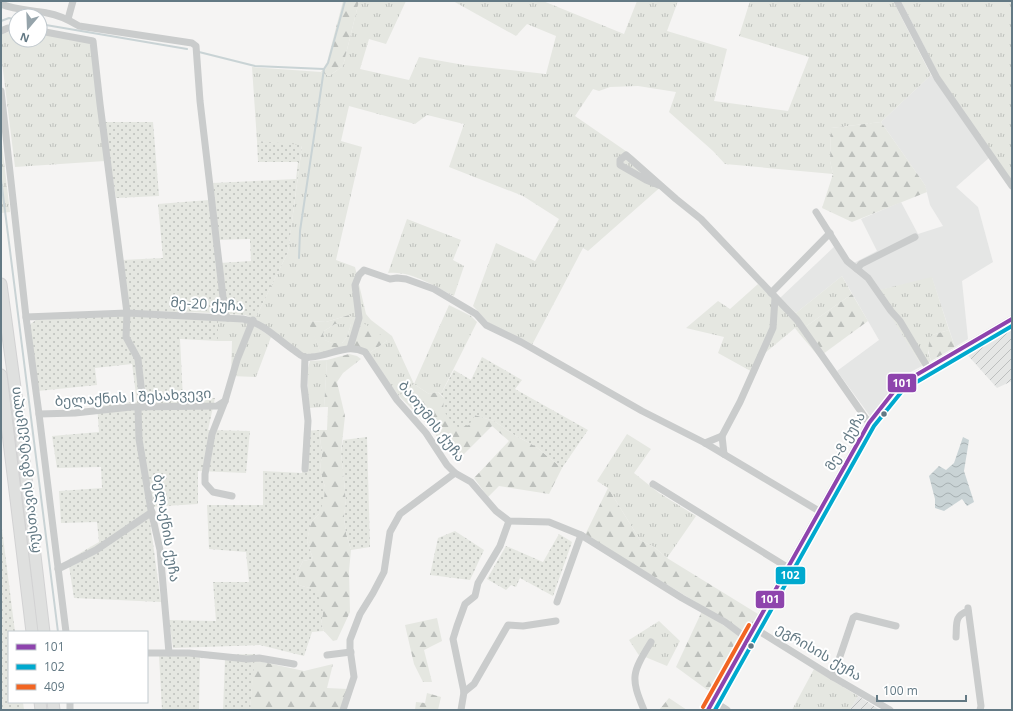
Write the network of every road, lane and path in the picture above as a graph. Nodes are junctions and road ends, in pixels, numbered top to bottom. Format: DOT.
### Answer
graph roads {
  1 [pos="73,1"];
  2 [pos="897,1"];
  3 [pos="1,4"];
  4 [pos="68,19"];
  5 [pos="48,33"];
  6 [pos="1,91"];
  7 [pos="661,186"];
  8 [pos="1012,186"];
  9 [pos="816,212"];
  10 [pos="830,233"];
  11 [pos="915,237"];
  12 [pos="857,269"];
  13 [pos="1,284"];
  14 [pos="773,295"];
  15 [pos="127,313"];
  16 [pos="26,317"];
  17 [pos="228,318"];
  18 [pos="1012,319"];
  19 [pos="253,320"];
  20 [pos="350,348"];
  21 [pos="305,358"];
  22 [pos="928,368"];
  23 [pos="1,375"];
  24 [pos="225,401"];
  25 [pos="140,407"];
  26 [pos="39,414"];
  27 [pos="869,423"];
  28 [pos="722,436"];
  29 [pos="704,443"];
  30 [pos="724,454"];
  31 [pos="305,469"];
  32 [pos="455,473"];
  33 [pos="653,484"];
  34 [pos="232,496"];
  35 [pos="819,511"];
  36 [pos="152,512"];
  37 [pos="509,521"];
  38 [pos="581,535"];
  39 [pos="787,567"];
  40 [pos="58,569"];
  41 [pos="557,602"];
  42 [pos="556,621"];
  43 [pos="896,626"];
  44 [pos="754,628"];
  45 [pos="32,631"];
  46 [pos="44,631"];
  47 [pos="66,631"];
  48 [pos="956,637"];
  49 [pos="748,639"];
  50 [pos="651,642"];
  51 [pos="169,652"];
  52 [pos="351,652"];
  53 [pos="148,653"];
  54 [pos="327,656"];
  55 [pos="294,664"];
  56 [pos="833,677"];
  57 [pos="464,692"];
  58 [pos="713,701"];
  59 [pos="344,710"];
  60 [pos="461,710"];
  61 [pos="644,710"];
  62 [pos="708,710"];
  63 [pos="727,710"];
  64 [pos="890,710"];
  65 [pos="980,710"];
  1 -- 4 [label="street"];
  2 -- 8 [label="street"];
  3 -- 4 [label="street"];
  4 -- 17 [label="street"];
  5 -- 15 [label="street, ბელაქნის ქუჩა"];
  6 -- 16 [label="street"];
  7 -- 7 [label="street"];
  7 -- 14 [label="street"];
  9 -- 10 [label="street"];
  10 -- 12 [label="street"];
  10 -- 14 [label="street"];
  11 -- 12 [label="street"];
  12 -- 22 [label="street"];
  13 -- 46 [label="highway, რუსთავის გზატკეცილი"];
  14 -- 27 [label="street"];
  14 -- 28 [label="street"];
  15 -- 16 [label="street, მე-20 ქუჩა"];
  15 -- 17 [label="street, მე-20 ქუჩა"];
  15 -- 25 [label="street, ბელაქნის ქუჩა"];
  16 -- 26 [label="street"];
  17 -- 19 [label="street, მე-20 ქუჩა"];
  18 -- 22 [label="street, მე-8 ქუჩა"];
  19 -- 21 [label="street, მე-20 ქუჩა"];
  19 -- 24 [label="street"];
  20 -- 21 [label="street"];
  20 -- 29 [label="street"];
  20 -- 32 [label="street, ბათუმის ქუჩა"];
  21 -- 31 [label="street"];
  22 -- 27 [label="street, მე-8 ქუჩა"];
  23 -- 45 [label="highway, რუსთავის გზატკეცილი"];
  24 -- 25 [label="street, ბელაქნის I შესახვევი"];
  24 -- 34 [label="street"];
  25 -- 26 [label="street, ბელაქნის I შესახვევი"];
  25 -- 36 [label="street, ბელაქნის ქუჩა"];
  26 -- 40 [label="street"];
  27 -- 35 [label="street, მე-8 ქუჩა"];
  28 -- 29 [label="street"];
  28 -- 30 [label="street"];
  29 -- 30 [label="street"];
  30 -- 35 [label="street"];
  32 -- 37 [label="street, ბათუმის ქუჩა"];
  32 -- 52 [label="street"];
  33 -- 39 [label="street"];
  35 -- 39 [label="street, მე-8 ქუჩა"];
  36 -- 40 [label="street"];
  36 -- 51 [label="street, ბელაქნის ქუჩა"];
  37 -- 38 [label="street"];
  37 -- 57 [label="street"];
  38 -- 41 [label="street"];
  38 -- 49 [label="street"];
  39 -- 44 [label="street, მე-8 ქუჩა"];
  40 -- 47 [label="street"];
  42 -- 57 [label="street"];
  43 -- 56 [label="street"];
  44 -- 49 [label="street, მე-8 ქუჩა"];
  44 -- 56 [label="street, ეგრისის ქუჩა"];
  48 -- 65 [label="street"];
  49 -- 58 [label="street, მე-8 ქუჩა"];
  50 -- 61 [label="street"];
  51 -- 53 [label="street"];
  51 -- 55 [label="street"];
  52 -- 54 [label="street"];
  52 -- 59 [label="street"];
  56 -- 64 [label="street, ეგრისის ქუჩა"];
  57 -- 60 [label="street"];
  58 -- 62 [label="street, მე-8 ქუჩა"];
  58 -- 63 [label="street"];
}
